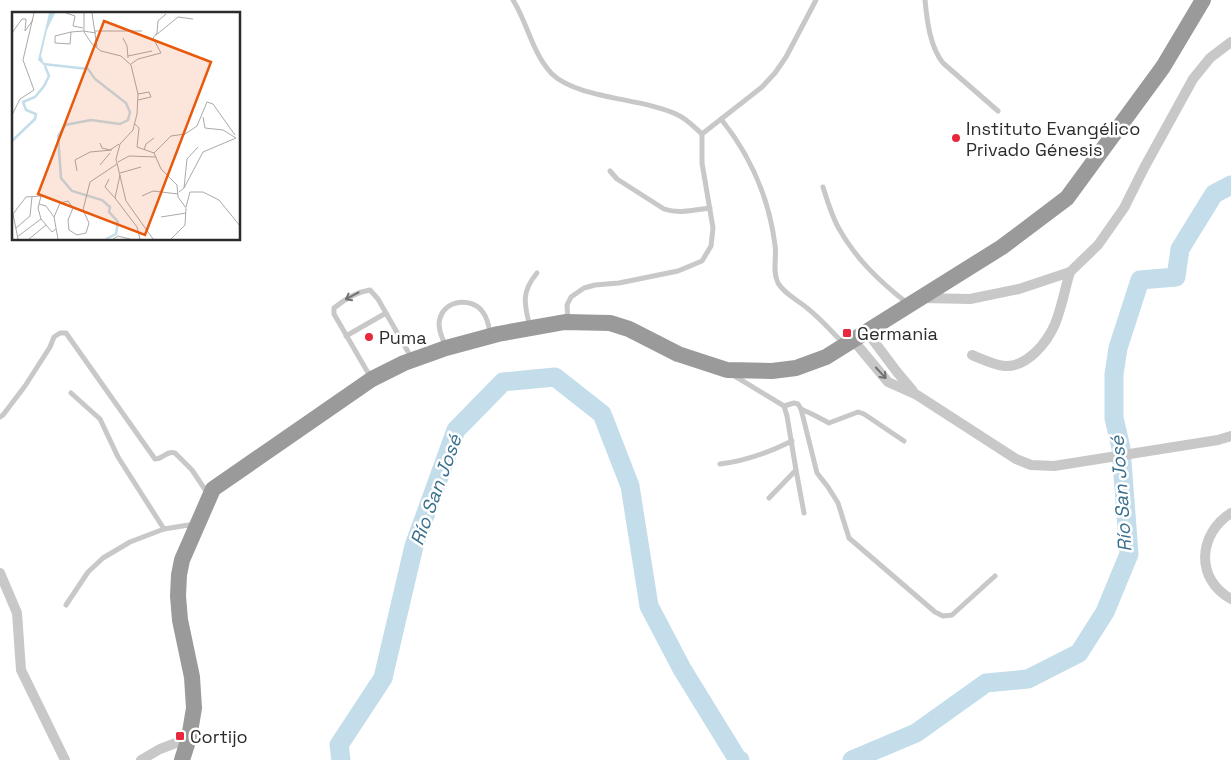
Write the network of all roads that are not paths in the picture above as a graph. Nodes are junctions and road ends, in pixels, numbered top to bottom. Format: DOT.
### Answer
graph roads {
  1 [pos="513,0"];
  2 [pos="816,0"];
  3 [pos="925,0"];
  4 [pos="1202,0"];
  5 [pos="1231,42"];
  6 [pos="998,111"];
  7 [pos="721,119"];
  8 [pos="702,134"];
  9 [pos="610,171"];
  10 [pos="823,187"];
  11 [pos="710,208"];
  12 [pos="1070,272"];
  13 [pos="537,273"];
  14 [pos="915,301"];
  15 [pos="386,313"];
  16 [pos="568,322"];
  17 [pos="530,328"];
  18 [pos="346,336"];
  19 [pos="491,336"];
  20 [pos="855,339"];
  21 [pos="446,348"];
  22 [pos="972,355"];
  23 [pos="412,360"];
  24 [pos="727,370"];
  25 [pos="372,379"];
  26 [pos="71,393"];
  27 [pos="917,395"];
  28 [pos="784,406"];
  29 [pos="801,410"];
  30 [pos="0,417"];
  31 [pos="1231,436"];
  32 [pos="792,441"];
  33 [pos="904,441"];
  34 [pos="720,464"];
  35 [pos="796,470"];
  36 [pos="210,496"];
  37 [pos="769,498"];
  38 [pos="804,513"];
  39 [pos="1231,513"];
  40 [pos="198,524"];
  41 [pos="164,529"];
  42 [pos="0,573"];
  43 [pos="995,576"];
  44 [pos="1231,599"];
  45 [pos="66,605"];
  46 [pos="189,738"];
  47 [pos="65,760"];
  48 [pos="141,760"];
  49 [pos="182,760"];
  1 -- 8 [label="lane"];
  2 -- 7 [label="lane"];
  3 -- 6 [label="lane"];
  4 -- 14 [label="highway"];
  5 -- 12 [label="street"];
  7 -- 8 [label="lane"];
  7 -- 20 [label="lane"];
  8 -- 11 [label="lane"];
  9 -- 11 [label="lane"];
  10 -- 14 [label="lane"];
  11 -- 16 [label="lane"];
  12 -- 14 [label="street"];
  12 -- 22 [label="street"];
  13 -- 17 [label="lane"];
  14 -- 20 [label="highway"];
  15 -- 18 [label="lane"];
  15 -- 18 [label="lane, one-way"];
  15 -- 23 [label="lane"];
  16 -- 17 [label="highway"];
  16 -- 24 [label="highway"];
  17 -- 19 [label="highway"];
  18 -- 25 [label="lane"];
  19 -- 21 [label="highway"];
  19 -- 21 [label="lane"];
  20 -- 24 [label="highway"];
  20 -- 27 [label="street"];
  20 -- 27 [label="street, one-way"];
  21 -- 23 [label="highway"];
  23 -- 25 [label="highway"];
  24 -- 28 [label="lane"];
  25 -- 36 [label="highway"];
  26 -- 41 [label="lane"];
  27 -- 31 [label="street"];
  28 -- 29 [label="lane"];
  28 -- 32 [label="lane"];
  29 -- 33 [label="lane"];
  29 -- 43 [label="lane"];
  30 -- 36 [label="lane"];
  32 -- 34 [label="lane"];
  32 -- 35 [label="lane"];
  35 -- 37 [label="lane"];
  35 -- 38 [label="lane"];
  36 -- 40 [label="highway"];
  39 -- 44 [label="street"];
  40 -- 41 [label="lane"];
  40 -- 46 [label="highway"];
  41 -- 45 [label="lane"];
  42 -- 47 [label="street"];
  46 -- 48 [label="street"];
  46 -- 49 [label="highway"];
}
